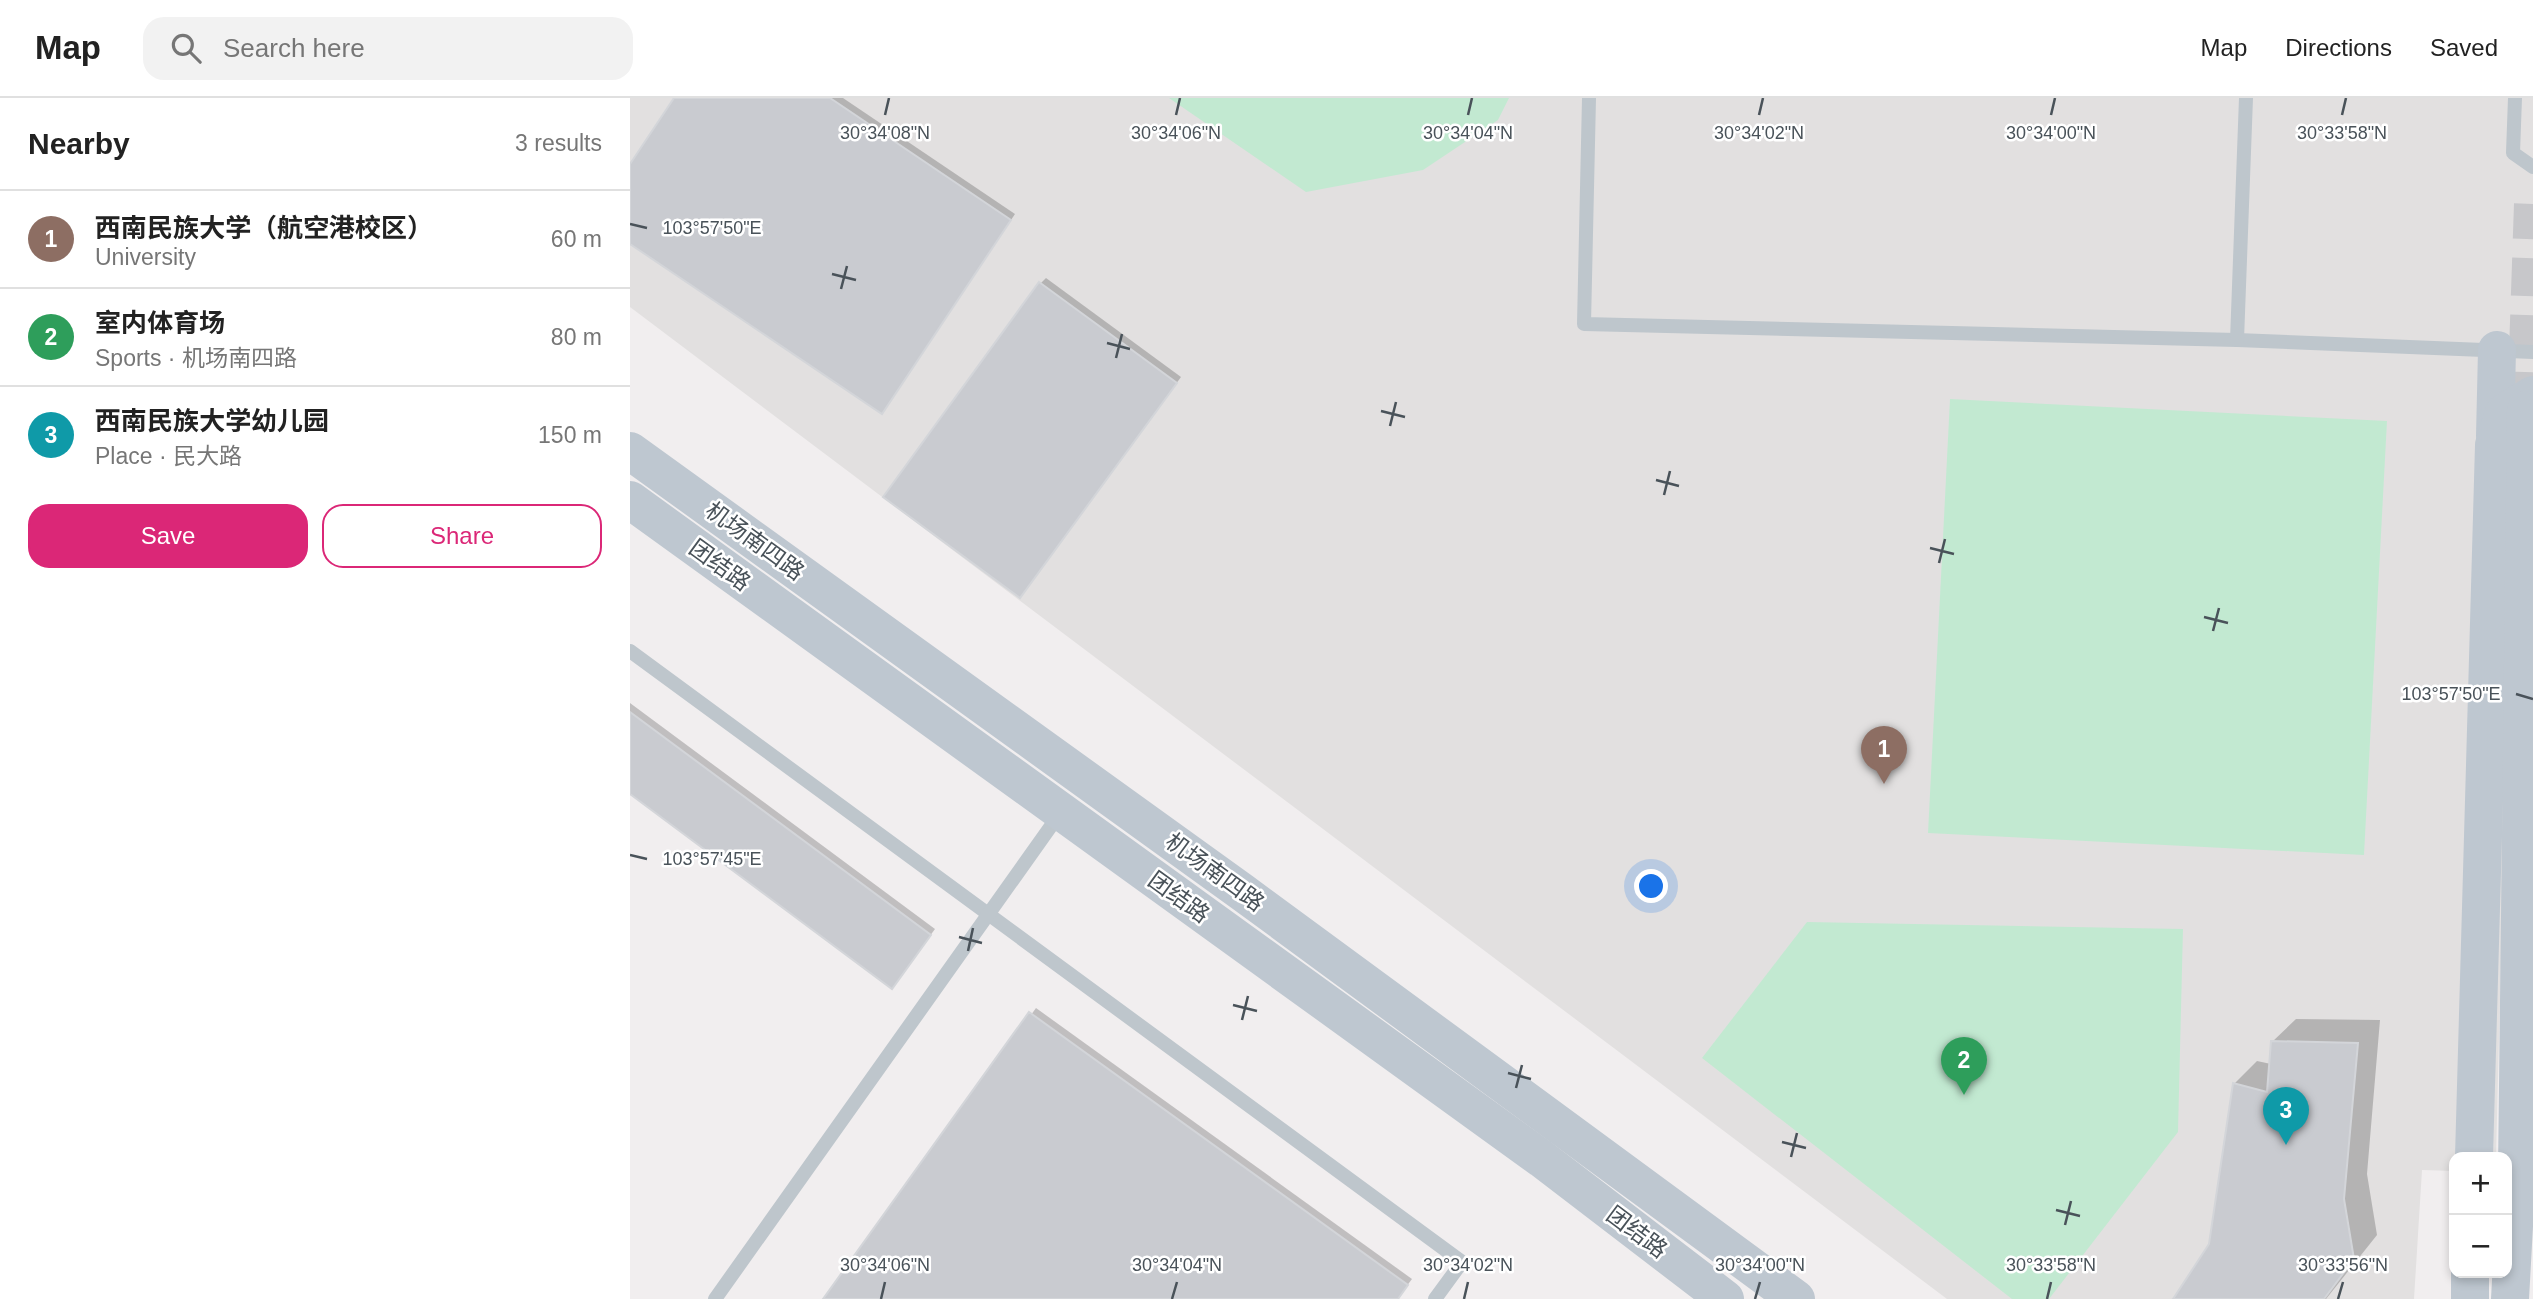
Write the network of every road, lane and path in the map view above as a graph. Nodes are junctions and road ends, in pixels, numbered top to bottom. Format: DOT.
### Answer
graph roads {
  1 [pos="1589,98"];
  2 [pos="2246,98"];
  3 [pos="2515,98"];
  4 [pos="2533,167"];
  5 [pos="2237,340"];
  6 [pos="2515,351"];
  7 [pos="2530,402"];
  8 [pos="2494,446"];
  9 [pos="630,451"];
  10 [pos="630,500"];
  11 [pos="630,651"];
  12 [pos="1061,812"];
  13 [pos="989,915"];
  14 [pos="2474,1152"];
  15 [pos="2470,1278"];
  16 [pos="715,1299"];
  17 [pos="1435,1299"];
  18 [pos="1725,1299"];
  19 [pos="1796,1299"];
  20 [pos="2470,1299"];
  21 [pos="2510,1299"];
  1 -- 5 [label="lane"];
  2 -- 5 [label="lane"];
  3 -- 4 [label="lane"];
  5 -- 6 [label="lane"];
  6 -- 8 [label="main road"];
  7 -- 8 [label="main road"];
  7 -- 21 [label="main road"];
  8 -- 14 [label="main road"];
  9 -- 19 [label="main road, 机场南四路"];
  10 -- 12 [label="main road, 团结路"];
  11 -- 13 [label="lane"];
  12 -- 13 [label="lane"];
  12 -- 18 [label="main road, 团结路"];
  13 -- 16 [label="lane"];
  13 -- 17 [label="lane"];
  15 -- 20 [label="main road"];
}
